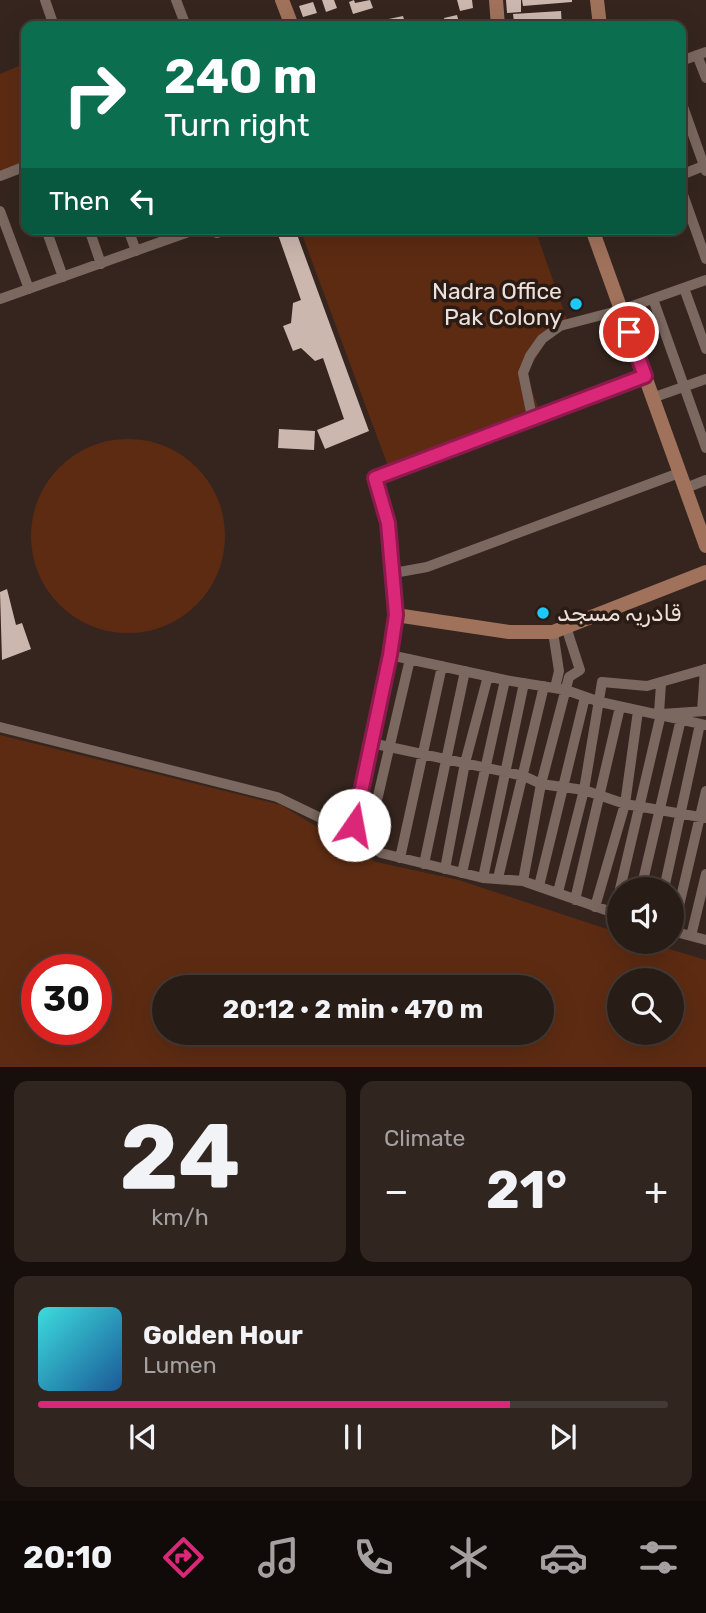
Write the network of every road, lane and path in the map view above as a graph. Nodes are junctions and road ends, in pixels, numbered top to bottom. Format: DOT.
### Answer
graph roads {
  1 [pos="45,0"];
  2 [pos="176,0"];
  3 [pos="282,0"];
  4 [pos="496,0"];
  5 [pos="597,0"];
  6 [pos="52,21"];
  7 [pos="184,21"];
  8 [pos="290,21"];
  9 [pos="498,21"];
  10 [pos="599,21"];
  11 [pos="702,53"];
  12 [pos="706,78"];
  13 [pos="686,115"];
  14 [pos="705,167"];
  15 [pos="21,170"];
  16 [pos="686,173"];
  17 [pos="0,176"];
  18 [pos="686,204"];
  19 [pos="0,211"];
  20 [pos="48,235"];
  21 [pos="91,235"];
  22 [pos="130,235"];
  23 [pos="180,235"];
  24 [pos="594,235"];
  25 [pos="136,251"];
  26 [pos="706,259"];
  27 [pos="101,264"];
  28 [pos="63,277"];
  29 [pos="706,280"];
  30 [pos="684,288"];
  31 [pos="29,289"];
  32 [pos="0,299"];
  33 [pos="653,299"];
  34 [pos="621,310"];
  35 [pos="706,349"];
  36 [pos="645,376"];
  37 [pos="706,379"];
  38 [pos="684,386"];
  39 [pos="652,398"];
  40 [pos="532,417"];
  41 [pos="706,448"];
  42 [pos="679,473"];
  43 [pos="706,480"];
  44 [pos="686,488"];
  45 [pos="706,546"];
  46 [pos="706,572"];
  47 [pos="394,573"];
  48 [pos="396,615"];
  49 [pos="559,629"];
  50 [pos="390,655"];
  51 [pos="410,659"];
  52 [pos="442,666"];
  53 [pos="705,669"];
  54 [pos="465,671"];
  55 [pos="488,676"];
  56 [pos="505,680"];
  57 [pos="524,683"];
  58 [pos="661,684"];
  59 [pos="544,686"];
  60 [pos="560,689"];
  61 [pos="585,697"];
  62 [pos="600,702"];
  63 [pos="620,707"];
  64 [pos="638,711"];
  65 [pos="704,711"];
  66 [pos="660,713"];
  67 [pos="681,719"];
  68 [pos="703,725"];
  69 [pos="0,727"];
  70 [pos="371,743"];
  71 [pos="389,747"];
  72 [pos="422,755"];
  73 [pos="446,760"];
  74 [pos="466,763"];
  75 [pos="486,769"];
  76 [pos="503,772"];
  77 [pos="524,776"];
  78 [pos="541,784"];
  79 [pos="563,787"];
  80 [pos="584,790"];
  81 [pos="706,791"];
  82 [pos="599,798"];
  83 [pos="625,804"];
  84 [pos="638,806"];
  85 [pos="659,811"];
  86 [pos="680,813"];
  87 [pos="703,817"];
  88 [pos="356,835"];
  89 [pos="367,843"];
  90 [pos="400,858"];
  91 [pos="424,864"];
  92 [pos="445,869"];
  93 [pos="462,873"];
  94 [pos="706,874"];
  95 [pos="623,877"];
  96 [pos="643,877"];
  97 [pos="667,877"];
  98 [pos="483,878"];
  99 [pos="498,878"];
  100 [pos="523,881"];
  101 [pos="539,886"];
  102 [pos="684,889"];
  103 [pos="558,892"];
  104 [pos="575,900"];
  105 [pos="595,908"];
  106 [pos="607,911"];
  107 [pos="684,934"];
  108 [pos="691,936"];
  109 [pos="706,940"];
  1 -- 6 [label="street"];
  2 -- 7 [label="street"];
  3 -- 8 [label="street"];
  4 -- 9 [label="street"];
  5 -- 10 [label="street"];
  11 -- 12 [label="street"];
  13 -- 14 [label="street"];
  14 -- 16 [label="street"];
  15 -- 17 [label="street"];
  18 -- 26 [label="street"];
  19 -- 31 [label="street"];
  20 -- 28 [label="street"];
  21 -- 27 [label="street"];
  22 -- 25 [label="street"];
  23 -- 25 [label="street"];
  24 -- 34 [label="street"];
  25 -- 27 [label="street"];
  27 -- 28 [label="street"];
  28 -- 31 [label="street"];
  29 -- 30 [label="street"];
  30 -- 33 [label="street"];
  30 -- 35 [label="street"];
  31 -- 32 [label="street"];
  33 -- 34 [label="street"];
  33 -- 38 [label="street"];
  34 -- 36 [label="street"];
  34 -- 40 [label="street"];
  36 -- 39 [label="street"];
  36 -- 40 [label="street"];
  37 -- 38 [label="street"];
  38 -- 39 [label="street"];
  38 -- 41 [label="street"];
  39 -- 42 [label="street"];
  40 -- 47 [label="street"];
  42 -- 44 [label="street"];
  42 -- 47 [label="street"];
  43 -- 44 [label="street"];
  44 -- 45 [label="street"];
  46 -- 49 [label="street"];
  47 -- 48 [label="street"];
  48 -- 49 [label="street"];
  48 -- 50 [label="street"];
  49 -- 60 [label="street"];
  49 -- 60 [label="street"];
  50 -- 51 [label="street"];
  50 -- 70 [label="street"];
  51 -- 52 [label="street"];
  51 -- 71 [label="street"];
  52 -- 54 [label="street"];
  52 -- 72 [label="street"];
  53 -- 58 [label="street"];
  53 -- 65 [label="street"];
  54 -- 55 [label="street"];
  54 -- 73 [label="street"];
  55 -- 56 [label="street"];
  55 -- 74 [label="street"];
  56 -- 57 [label="street"];
  56 -- 75 [label="street"];
  57 -- 59 [label="street"];
  57 -- 76 [label="street"];
  58 -- 62 [label="street"];
  58 -- 66 [label="street"];
  59 -- 60 [label="street"];
  59 -- 77 [label="street"];
  60 -- 61 [label="street"];
  60 -- 78 [label="street"];
  61 -- 62 [label="street"];
  61 -- 79 [label="street"];
  62 -- 63 [label="street"];
  62 -- 80 [label="street"];
  63 -- 64 [label="street"];
  63 -- 82 [label="street"];
  64 -- 66 [label="street"];
  64 -- 83 [label="street"];
  65 -- 66 [label="street"];
  66 -- 67 [label="street"];
  66 -- 84 [label="street"];
  67 -- 68 [label="street"];
  67 -- 85 [label="street"];
  68 -- 86 [label="street"];
  69 -- 88 [label="street"];
  70 -- 71 [label="street"];
  70 -- 88 [label="street"];
  71 -- 72 [label="street"];
  71 -- 89 [label="street"];
  72 -- 73 [label="street"];
  72 -- 90 [label="street"];
  73 -- 74 [label="street"];
  73 -- 91 [label="street"];
  74 -- 75 [label="street"];
  74 -- 92 [label="street"];
  75 -- 76 [label="street"];
  75 -- 93 [label="street"];
  76 -- 77 [label="street"];
  76 -- 98 [label="street"];
  77 -- 78 [label="street"];
  77 -- 99 [label="street"];
  78 -- 79 [label="street"];
  78 -- 100 [label="street"];
  79 -- 80 [label="street"];
  79 -- 101 [label="street"];
  80 -- 82 [label="street"];
  80 -- 103 [label="street"];
  81 -- 87 [label="street"];
  82 -- 83 [label="street"];
  82 -- 104 [label="street"];
  83 -- 84 [label="street"];
  83 -- 105 [label="street"];
  84 -- 85 [label="street"];
  84 -- 95 [label="street"];
  85 -- 86 [label="street"];
  85 -- 96 [label="street"];
  86 -- 87 [label="street"];
  86 -- 97 [label="street"];
  87 -- 102 [label="street"];
  88 -- 89 [label="street"];
  89 -- 90 [label="street"];
  90 -- 91 [label="street"];
  91 -- 92 [label="street"];
  92 -- 93 [label="street"];
  93 -- 98 [label="street"];
  94 -- 108 [label="street"];
  98 -- 99 [label="street"];
  99 -- 100 [label="street"];
  100 -- 101 [label="street"];
  101 -- 103 [label="street"];
  103 -- 104 [label="street"];
  104 -- 105 [label="street"];
  105 -- 106 [label="street"];
  107 -- 108 [label="street"];
  108 -- 109 [label="street"];
}
